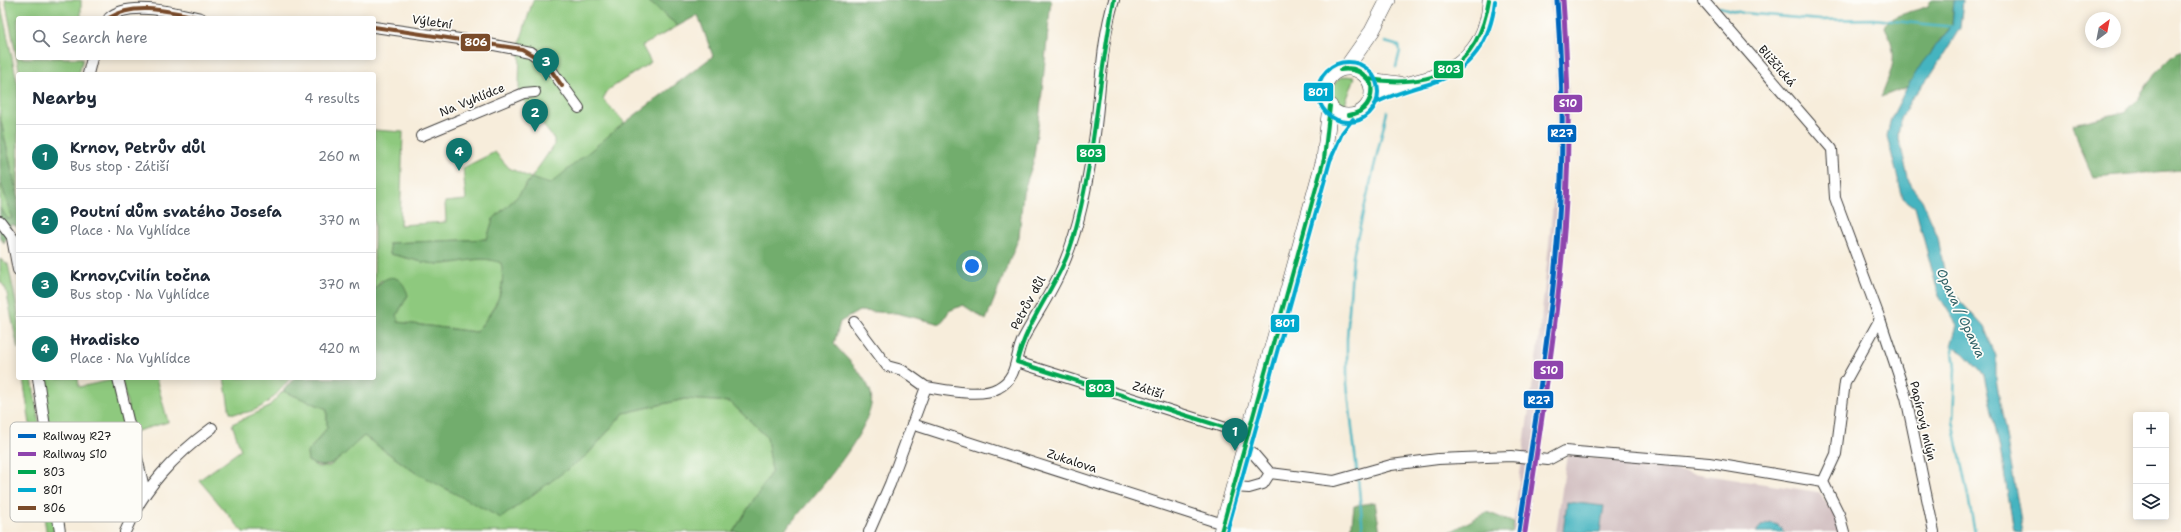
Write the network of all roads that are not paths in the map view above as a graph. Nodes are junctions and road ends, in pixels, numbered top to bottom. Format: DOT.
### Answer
graph roads {
  1 [pos="1114,0"];
  2 [pos="1388,0"];
  3 [pos="1489,0"];
  4 [pos="1703,0"];
  5 [pos="112,16"];
  6 [pos="189,16"];
  7 [pos="376,27"];
  8 [pos="1372,31"];
  9 [pos="92,60"];
  10 [pos="1346,68"];
  11 [pos="88,72"];
  12 [pos="1367,77"];
  13 [pos="1405,83"];
  14 [pos="535,92"];
  15 [pos="1371,99"];
  16 [pos="1330,106"];
  17 [pos="579,108"];
  18 [pos="1348,115"];
  19 [pos="420,136"];
  20 [pos="1832,149"];
  21 [pos="1324,159"];
  22 [pos="0,221"];
  23 [pos="15,241"];
  24 [pos="1880,319"];
  25 [pos="854,322"];
  26 [pos="1017,362"];
  27 [pos="38,380"];
  28 [pos="118,380"];
  29 [pos="926,387"];
  30 [pos="44,422"];
  31 [pos="128,422"];
  32 [pos="912,424"];
  33 [pos="212,428"];
  34 [pos="1246,442"];
  35 [pos="1270,473"];
  36 [pos="142,479"];
  37 [pos="1823,482"];
  38 [pos="1234,487"];
  39 [pos="145,492"];
  40 [pos="142,498"];
  41 [pos="59,522"];
  42 [pos="131,522"];
  43 [pos="1222,528"];
  44 [pos="60,532"];
  45 [pos="126,532"];
  46 [pos="869,532"];
  47 [pos="1844,532"];
  48 [pos="1934,532"];
  1 -- 26 [label="street, Petrův důl"];
  2 -- 8 [label="main road"];
  3 -- 13 [label="main road"];
  4 -- 20 [label="street, Bližčická"];
  5 -- 6 [label="street"];
  7 -- 17 [label="street, Výletní"];
  8 -- 10 [label="main road"];
  8 -- 12 [label="main road"];
  9 -- 11 [label="street"];
  10 -- 12 [label="main road"];
  10 -- 16 [label="main road"];
  12 -- 13 [label="main road"];
  12 -- 15 [label="main road"];
  13 -- 15 [label="main road"];
  14 -- 19 [label="street, Na Vyhlídce"];
  15 -- 18 [label="main road"];
  16 -- 18 [label="main road"];
  16 -- 21 [label="main road"];
  18 -- 21 [label="main road"];
  20 -- 24 [label="street, Papírový mlýn"];
  21 -- 34 [label="main road"];
  22 -- 23 [label="street"];
  24 -- 37 [label="street"];
  24 -- 48 [label="street, Papírový mlýn"];
  25 -- 29 [label="street"];
  26 -- 29 [label="street, Petrův důl"];
  26 -- 34 [label="street, Zátiší"];
  27 -- 30 [label="street"];
  28 -- 31 [label="street"];
  29 -- 32 [label="street"];
  32 -- 43 [label="street, Zukalova"];
  32 -- 46 [label="street"];
  33 -- 39 [label="street"];
  34 -- 35 [label="street, Zátiší"];
  34 -- 38 [label="main road"];
  35 -- 37 [label="street"];
  35 -- 38 [label="street"];
  36 -- 39 [label="street"];
  37 -- 47 [label="street"];
  38 -- 43 [label="main road"];
  39 -- 40 [label="street"];
  41 -- 44 [label="street"];
  42 -- 45 [label="street"];
}
